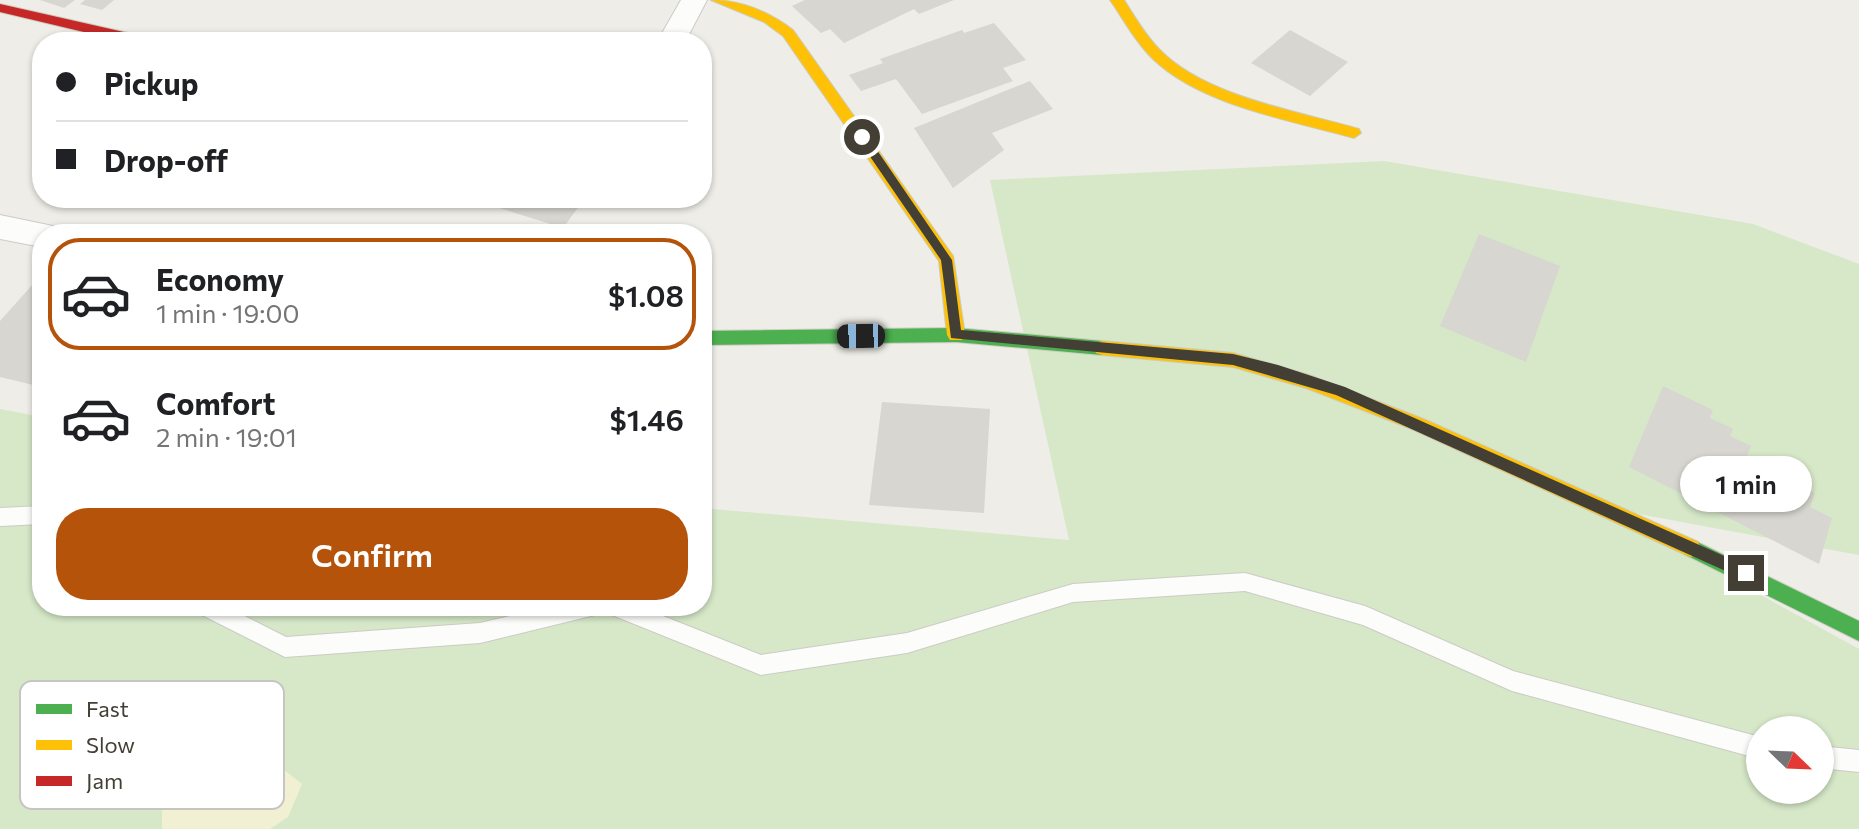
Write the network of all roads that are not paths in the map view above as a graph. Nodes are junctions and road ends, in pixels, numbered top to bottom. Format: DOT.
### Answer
graph roads {
  1 [pos="694,0"];
  2 [pos="718,0"];
  3 [pos="1117,0"];
  4 [pos="0,8"];
  5 [pos="103,32"];
  6 [pos="676,32"];
  7 [pos="1354,133"];
  8 [pos="0,227"];
  9 [pos="32,233"];
  10 [pos="956,335"];
  11 [pos="712,338"];
  12 [pos="32,515"];
  13 [pos="0,517"];
  14 [pos="225,616"];
  15 [pos="552,616"];
  16 [pos="639,616"];
  17 [pos="1859,631"];
  18 [pos="1746,744"];
  19 [pos="1834,758"];
  20 [pos="1859,761"];
  1 -- 6 [label="street"];
  2 -- 10 [label="street"];
  3 -- 7 [label="street"];
  4 -- 5 [label="street"];
  8 -- 9 [label="street"];
  10 -- 11 [label="street"];
  10 -- 17 [label="street"];
  12 -- 13 [label="lane"];
  14 -- 15 [label="lane"];
  16 -- 18 [label="lane"];
  19 -- 20 [label="lane"];
}
